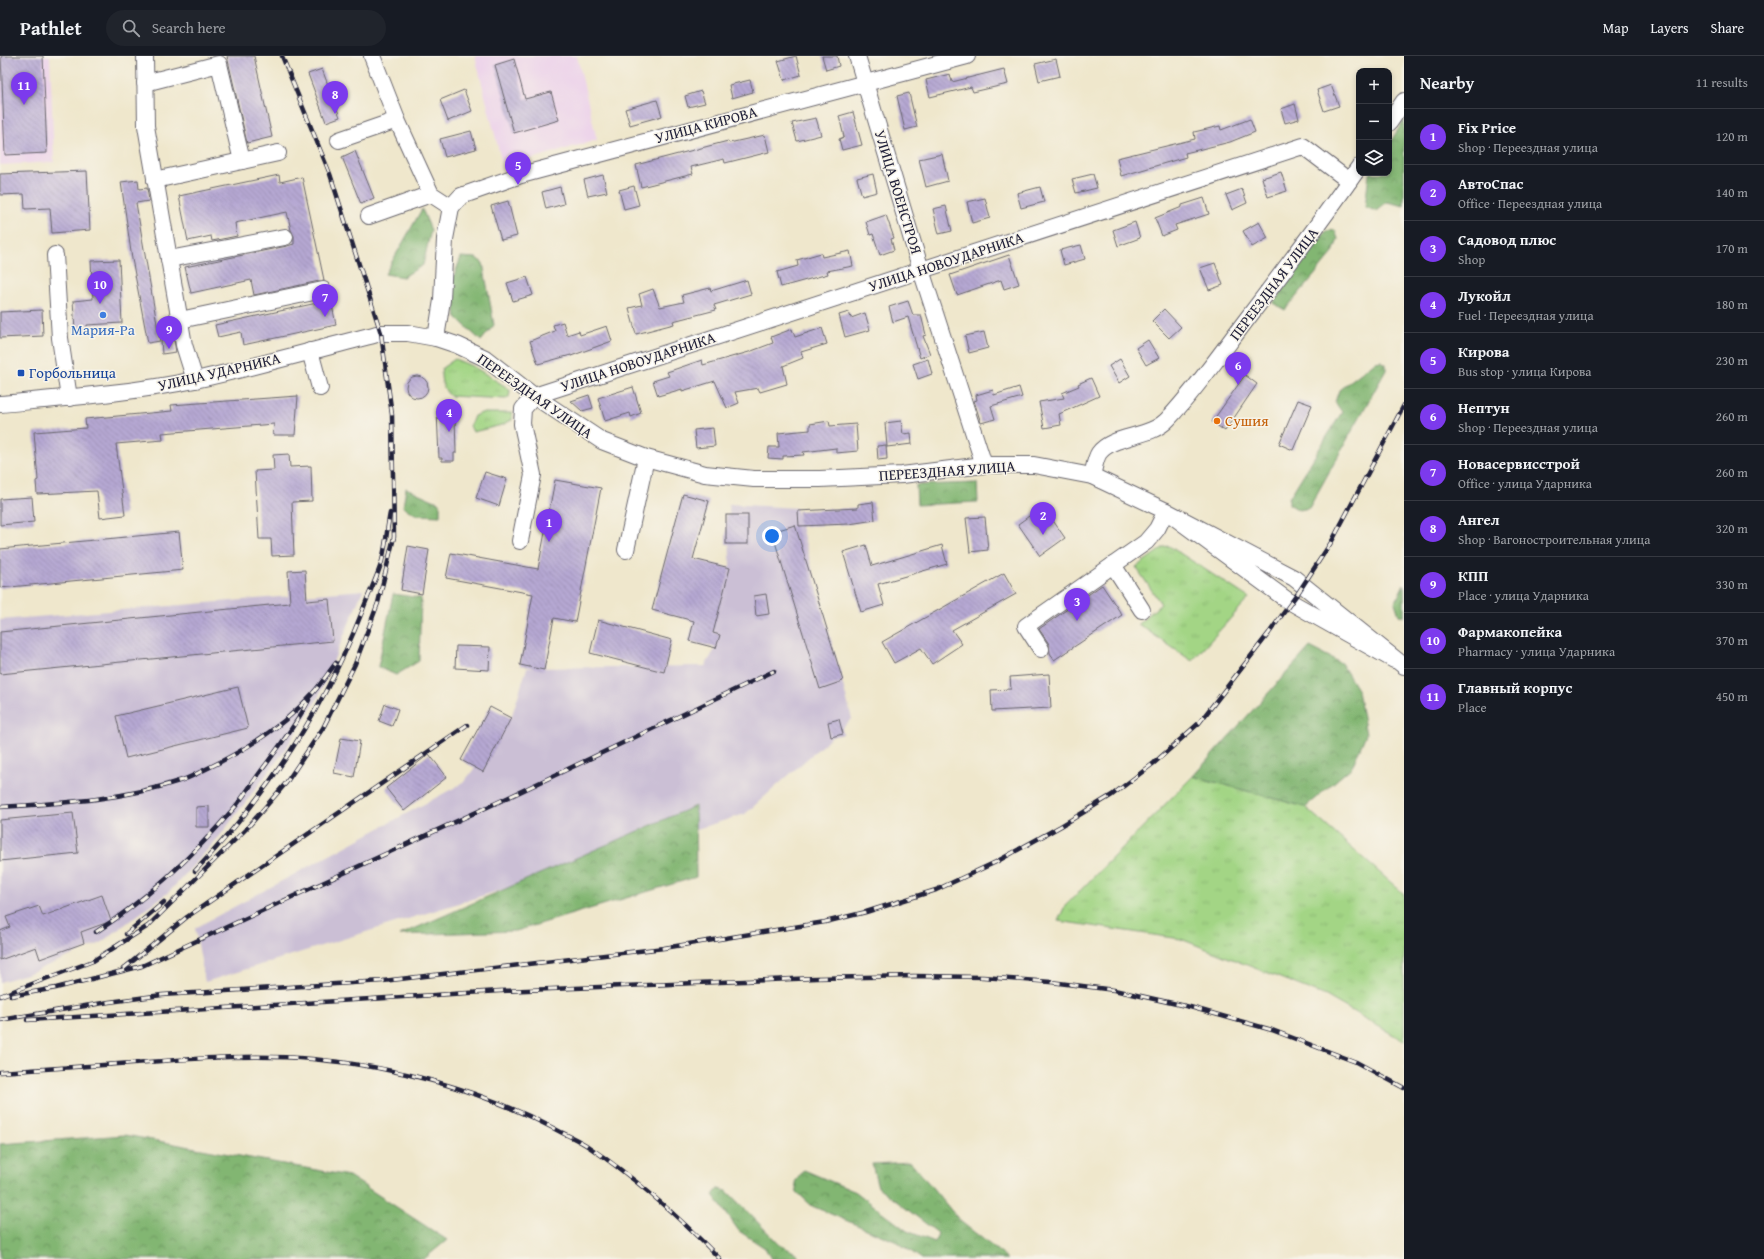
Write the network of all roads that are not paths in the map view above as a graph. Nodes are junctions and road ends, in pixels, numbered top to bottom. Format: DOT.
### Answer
graph roads {
  1 [pos="145,56"];
  2 [pos="372,56"];
  3 [pos="857,56"];
  4 [pos="967,56"];
  5 [pos="145,83"];
  6 [pos="865,83"];
  7 [pos="1404,101"];
  8 [pos="1392,119"];
  9 [pos="397,120"];
  10 [pos="339,140"];
  11 [pos="278,152"];
  12 [pos="242,161"];
  13 [pos="1356,171"];
  14 [pos="155,180"];
  15 [pos="1349,181"];
  16 [pos="431,194"];
  17 [pos="451,207"];
  18 [pos="369,216"];
  19 [pos="285,237"];
  20 [pos="55,255"];
  21 [pos="169,259"];
  22 [pos="921,270"];
  23 [pos="322,290"];
  24 [pos="180,320"];
  25 [pos="436,338"];
  26 [pos="310,351"];
  27 [pos="195,380"];
  28 [pos="320,388"];
  29 [pos="534,396"];
  30 [pos="69,398"];
  31 [pos="0,404"];
  32 [pos="646,458"];
  33 [pos="984,465"];
  34 [pos="1092,476"];
  35 [pos="1166,511"];
  36 [pos="520,541"];
  37 [pos="626,550"];
  38 [pos="1113,565"];
  39 [pos="1142,610"];
  40 [pos="1041,650"];
  41 [pos="1399,663"];
  1 -- 5 [label="street"];
  2 -- 9 [label="street"];
  3 -- 6 [label="street, УЛИЦА ВОЕНСТРОЯ"];
  4 -- 6 [label="street, УЛИЦА КИРОВА"];
  5 -- 12 [label="street"];
  5 -- 14 [label="street"];
  6 -- 17 [label="street, УЛИЦА КИРОВА"];
  6 -- 22 [label="street, УЛИЦА ВОЕНСТРОЯ"];
  7 -- 8 [label="street"];
  9 -- 10 [label="street"];
  9 -- 16 [label="street"];
  11 -- 12 [label="street"];
  12 -- 14 [label="street"];
  13 -- 15 [label="street"];
  14 -- 21 [label="street"];
  15 -- 22 [label="street, УЛИЦА НОВОУДАРНИКА"];
  15 -- 34 [label="street, ПЕРЕЕЗДНАЯ УЛИЦА"];
  16 -- 17 [label="street"];
  16 -- 18 [label="street"];
  17 -- 25 [label="street"];
  19 -- 21 [label="street"];
  20 -- 30 [label="street"];
  21 -- 24 [label="street"];
  22 -- 29 [label="street, УЛИЦА НОВОУДАРНИКА"];
  22 -- 33 [label="street, УЛИЦА ВОЕНСТРОЯ"];
  23 -- 24 [label="street"];
  24 -- 27 [label="street"];
  25 -- 26 [label="street, УЛИЦА УДАРНИКА"];
  25 -- 29 [label="street, ПЕРЕЕЗДНАЯ УЛИЦА"];
  26 -- 27 [label="street, УЛИЦА УДАРНИКА"];
  26 -- 28 [label="street"];
  27 -- 30 [label="street, УЛИЦА УДАРНИКА"];
  29 -- 32 [label="street, ПЕРЕЕЗДНАЯ УЛИЦА"];
  29 -- 36 [label="street"];
  30 -- 31 [label="street, УЛИЦА УДАРНИКА"];
  32 -- 33 [label="street, ПЕРЕЕЗДНАЯ УЛИЦА"];
  32 -- 37 [label="street"];
  33 -- 34 [label="street, ПЕРЕЕЗДНАЯ УЛИЦА"];
  34 -- 35 [label="street"];
  35 -- 38 [label="street"];
  35 -- 41 [label="street"];
  35 -- 41 [label="street"];
  38 -- 39 [label="street"];
  38 -- 40 [label="street"];
}
